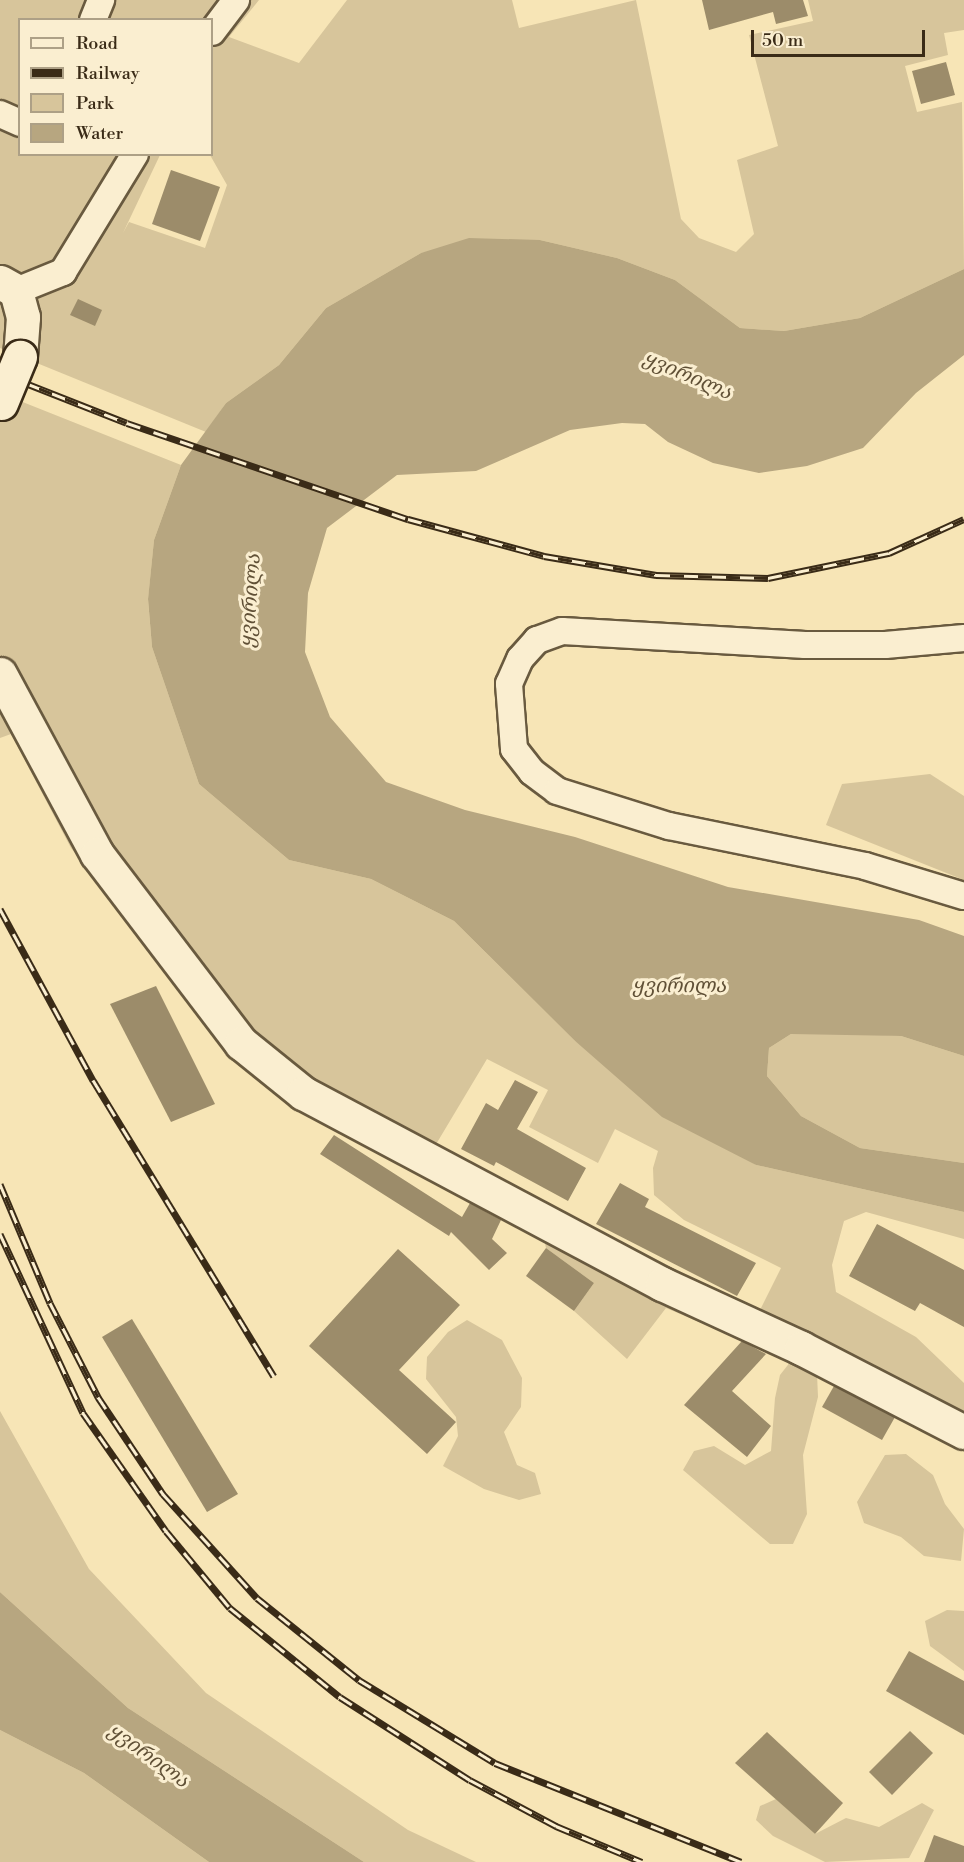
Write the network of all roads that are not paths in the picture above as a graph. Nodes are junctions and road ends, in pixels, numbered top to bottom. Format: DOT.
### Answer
graph roads {
  1 [pos="101,0"];
  2 [pos="236,0"];
  3 [pos="94,18"];
  4 [pos="213,31"];
  5 [pos="0,114"];
  6 [pos="18,122"];
  7 [pos="134,156"];
  8 [pos="8,287"];
  9 [pos="1,404"];
  10 [pos="964,638"];
  11 [pos="0,674"];
  12 [pos="964,896"];
  13 [pos="964,1432"];
  1 -- 3 [label="street"];
  2 -- 4 [label="street"];
  5 -- 6 [label="street"];
  7 -- 8 [label="street"];
  8 -- 9 [label="street, bridge"];
  10 -- 12 [label="street"];
  11 -- 13 [label="street"];
}
